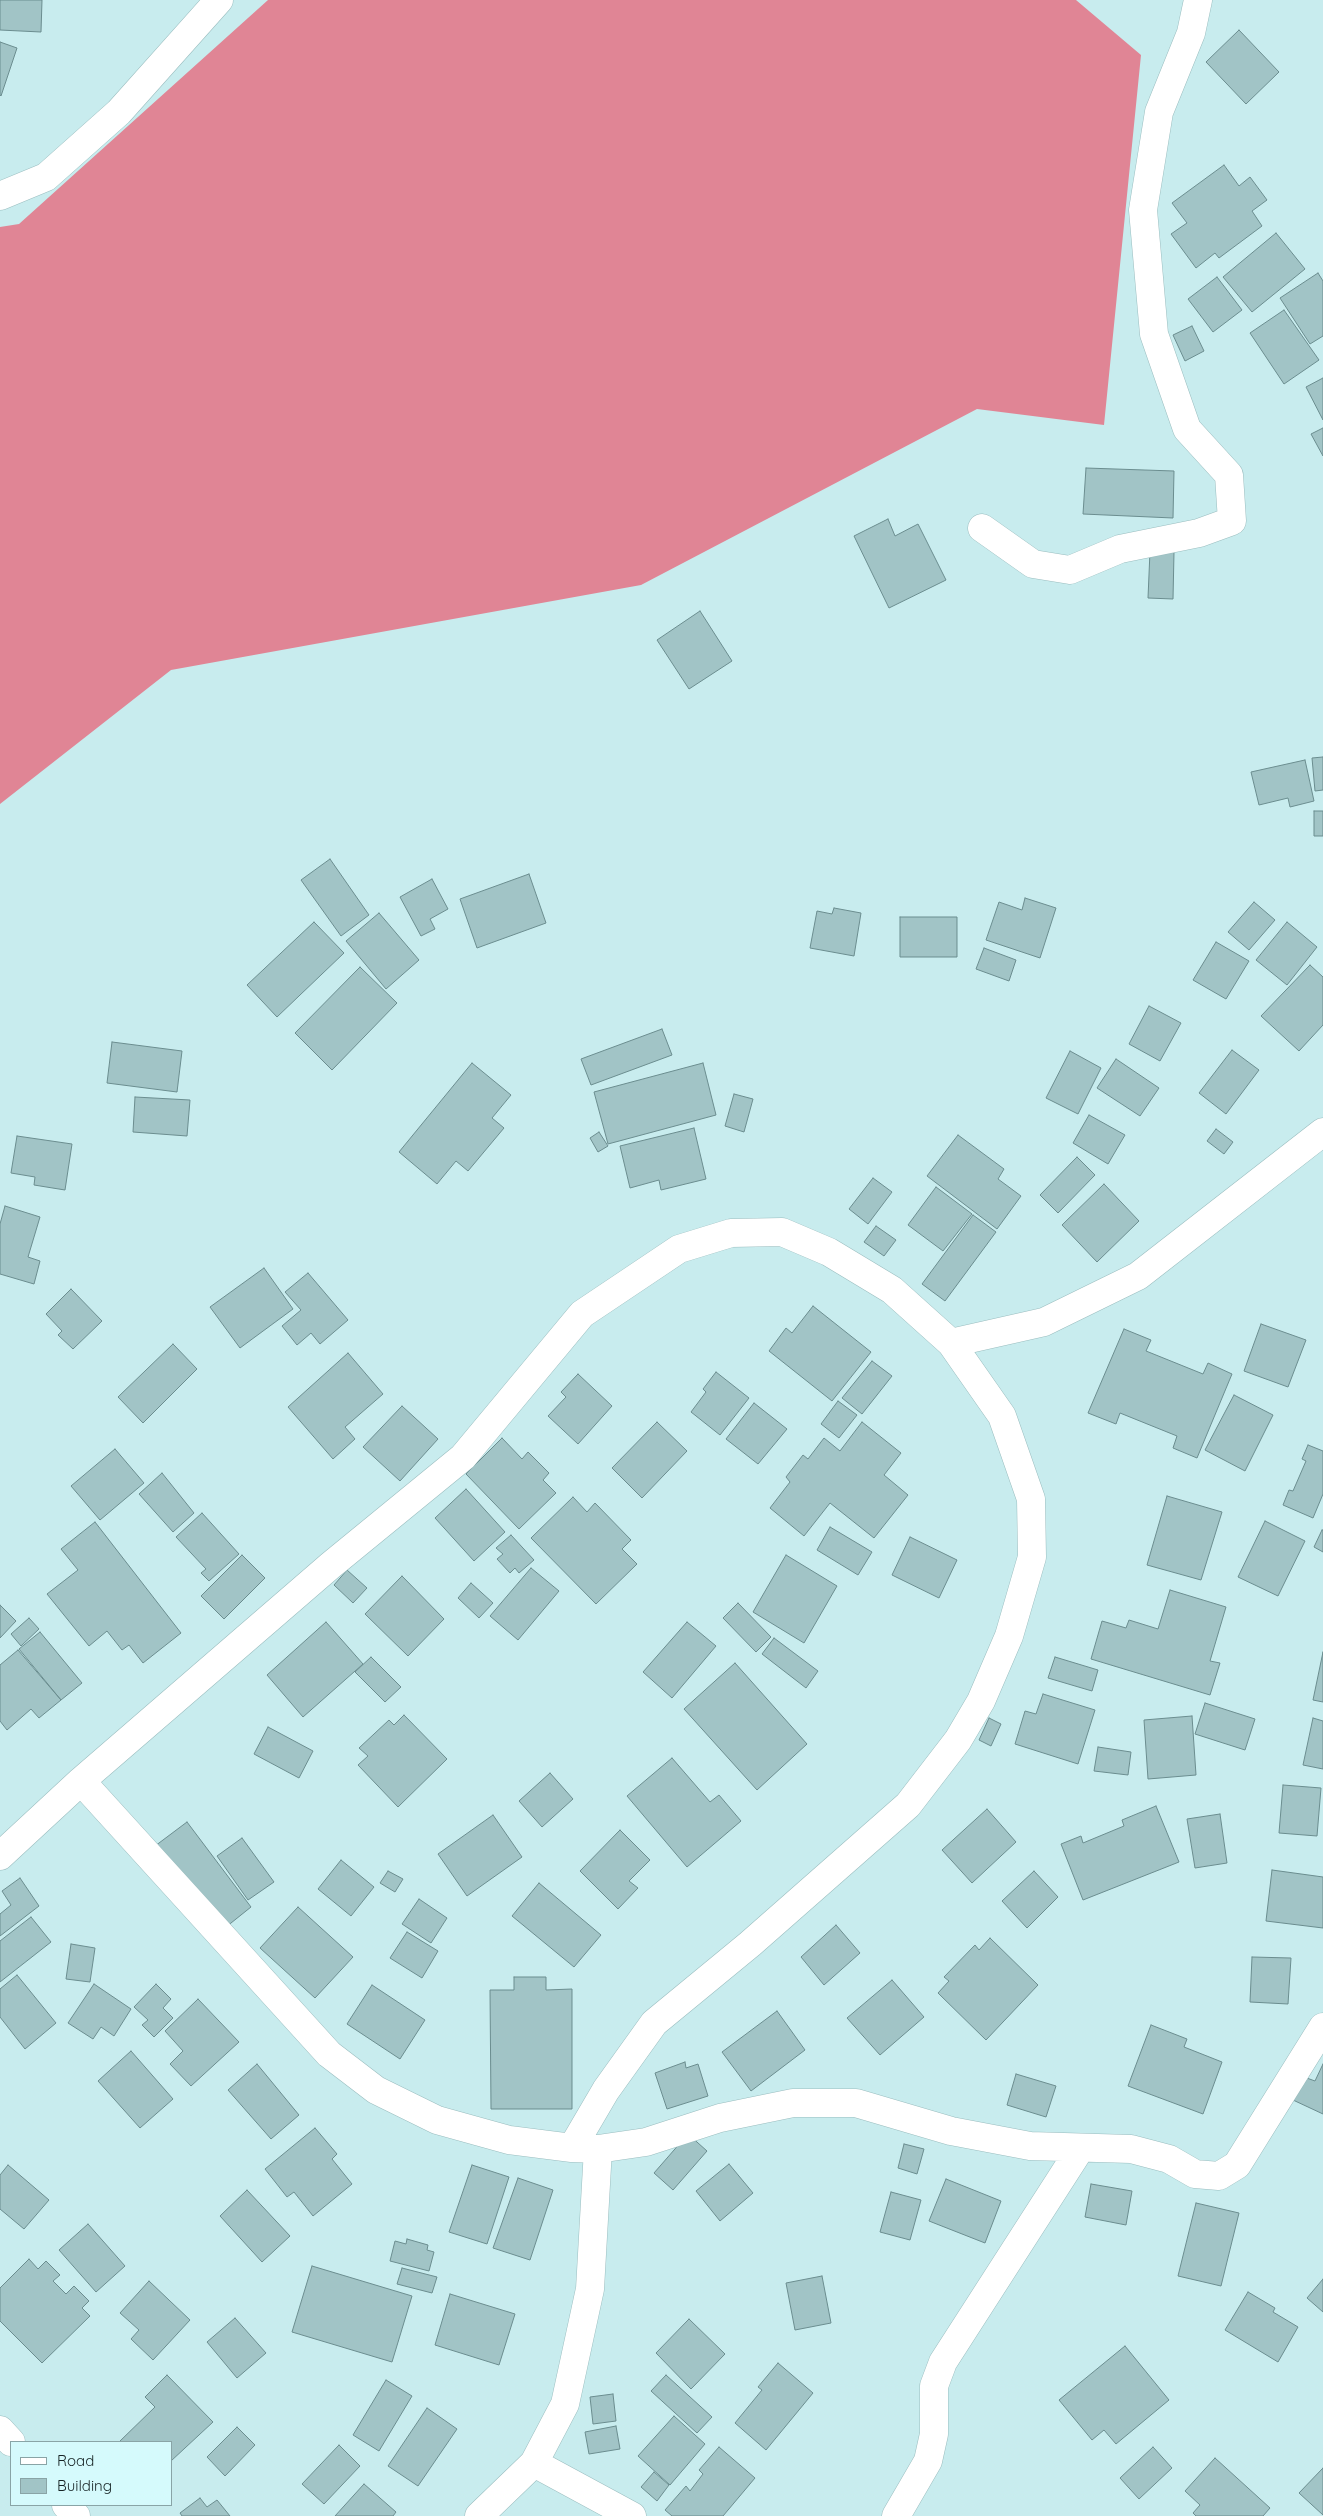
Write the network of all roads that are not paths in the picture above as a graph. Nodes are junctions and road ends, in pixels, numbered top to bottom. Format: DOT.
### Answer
graph roads {
  1 [pos="219,0"];
  2 [pos="1198,0"];
  3 [pos="0,196"];
  4 [pos="982,528"];
  5 [pos="1323,1132"];
  6 [pos="951,1343"];
  7 [pos="81,1781"];
  8 [pos="0,1856"];
  9 [pos="1323,2027"];
  10 [pos="585,2148"];
  11 [pos="1080,2149"];
  12 [pos="0,2430"];
  13 [pos="10,2441"];
  14 [pos="534,2463"];
  15 [pos="67,2506"];
  16 [pos="76,2516"];
  17 [pos="479,2516"];
  18 [pos="632,2516"];
  19 [pos="896,2516"];
  1 -- 3 [label="street"];
  2 -- 4 [label="street"];
  5 -- 6 [label="street"];
  6 -- 7 [label="street"];
  6 -- 10 [label="street"];
  7 -- 8 [label="street"];
  7 -- 10 [label="street"];
  9 -- 11 [label="street"];
  10 -- 11 [label="street"];
  10 -- 14 [label="street"];
  11 -- 19 [label="street"];
  12 -- 13 [label="street"];
  14 -- 17 [label="street"];
  14 -- 18 [label="street"];
  15 -- 16 [label="street"];
}
